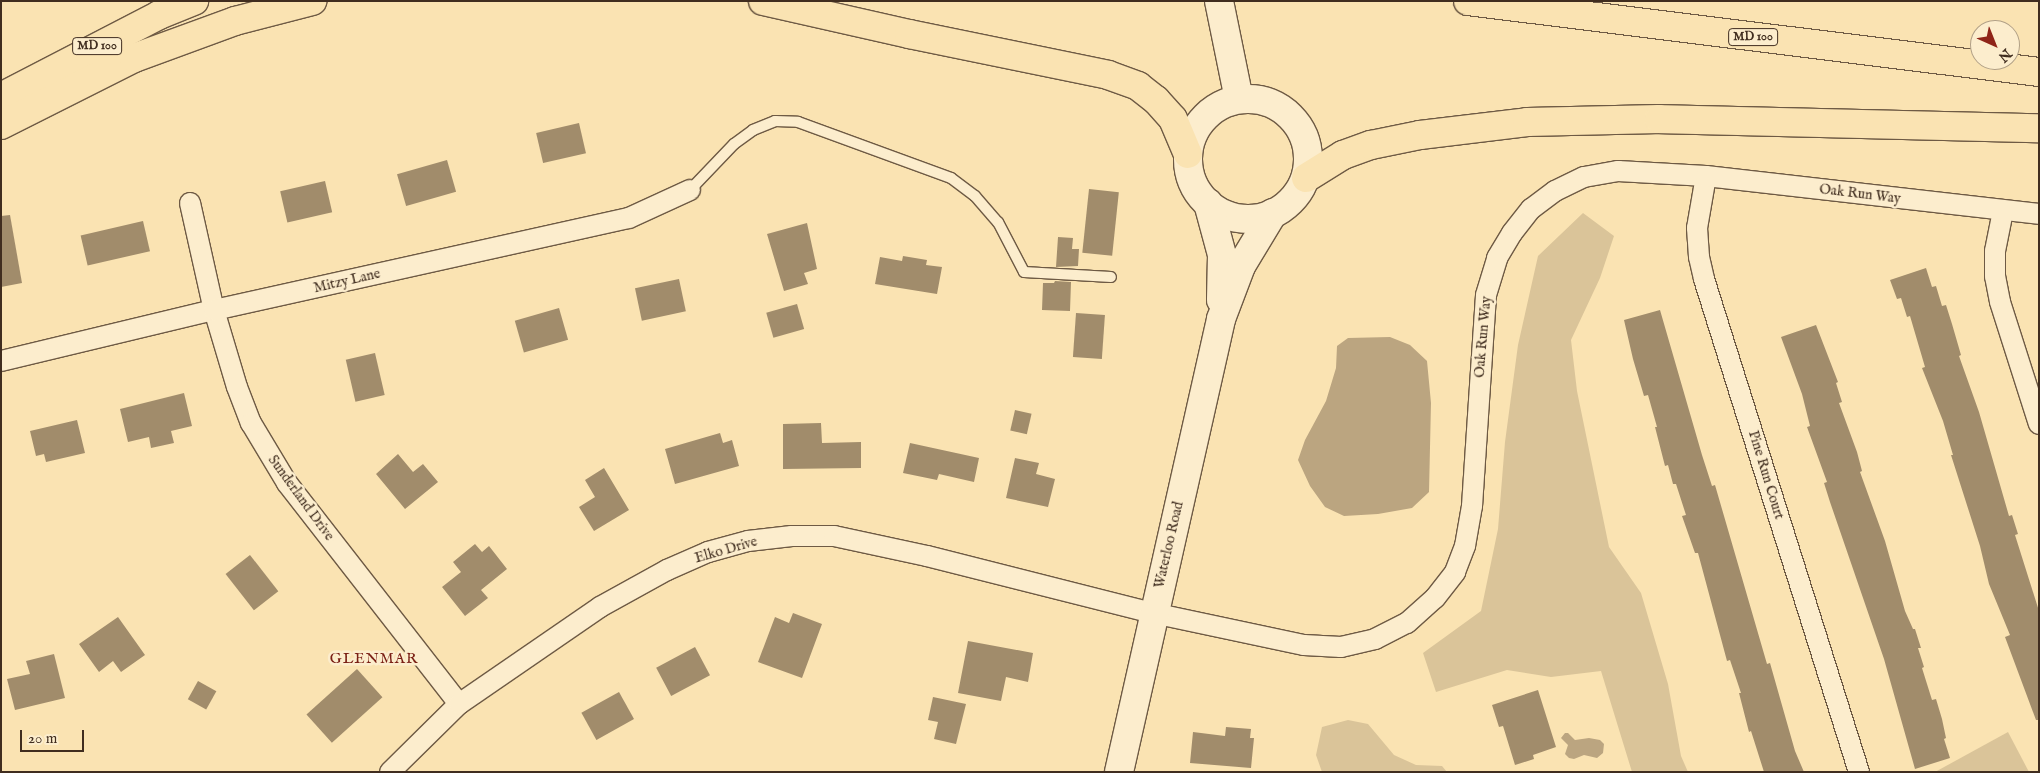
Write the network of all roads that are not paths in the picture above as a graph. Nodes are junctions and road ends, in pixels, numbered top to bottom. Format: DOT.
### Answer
graph roads {
  1 [pos="194,1"];
  2 [pos="312,1"];
  3 [pos="763,1"];
  4 [pos="1219,1"];
  5 [pos="1468,1"];
  6 [pos="2039,72"];
  7 [pos="1,97"];
  8 [pos="1239,99"];
  9 [pos="1,125"];
  10 [pos="2039,128"];
  11 [pos="1188,154"];
  12 [pos="1706,176"];
  13 [pos="1306,178"];
  14 [pos="690,190"];
  15 [pos="190,203"];
  16 [pos="1208,203"];
  17 [pos="2003,210"];
  18 [pos="1273,213"];
  19 [pos="2039,214"];
  20 [pos="1111,276"];
  21 [pos="214,310"];
  22 [pos="1221,319"];
  23 [pos="1,360"];
  24 [pos="2039,424"];
  25 [pos="1153,613"];
  26 [pos="459,704"];
  27 [pos="390,772"];
  28 [pos="1119,772"];
  29 [pos="1859,772"];
  1 -- 7 [label="highway, MD 100"];
  2 -- 9 [label="highway"];
  3 -- 11 [label="highway"];
  4 -- 8 [label="main road"];
  5 -- 6 [label="highway, MD 100"];
  8 -- 11 [label="main road"];
  8 -- 13 [label="main road"];
  10 -- 13 [label="highway"];
  11 -- 16 [label="main road"];
  12 -- 17 [label="street, Oak Run Way"];
  12 -- 25 [label="street, Oak Run Way"];
  12 -- 29 [label="street, Pine Run Court"];
  13 -- 18 [label="main road"];
  14 -- 20 [label="lane"];
  14 -- 21 [label="street, Mitzy Lane"];
  15 -- 21 [label="street, Sunderland Drive"];
  16 -- 18 [label="main road"];
  16 -- 22 [label="main road, Waterloo Road"];
  17 -- 19 [label="street, Oak Run Way"];
  17 -- 24 [label="street"];
  18 -- 22 [label="main road, Waterloo Road"];
  21 -- 23 [label="street, Mitzy Lane"];
  21 -- 26 [label="street, Sunderland Drive"];
  22 -- 25 [label="main road, Waterloo Road"];
  25 -- 26 [label="street, Elko Drive"];
  25 -- 28 [label="main road, Waterloo Road"];
  26 -- 27 [label="street, Elko Drive"];
}
